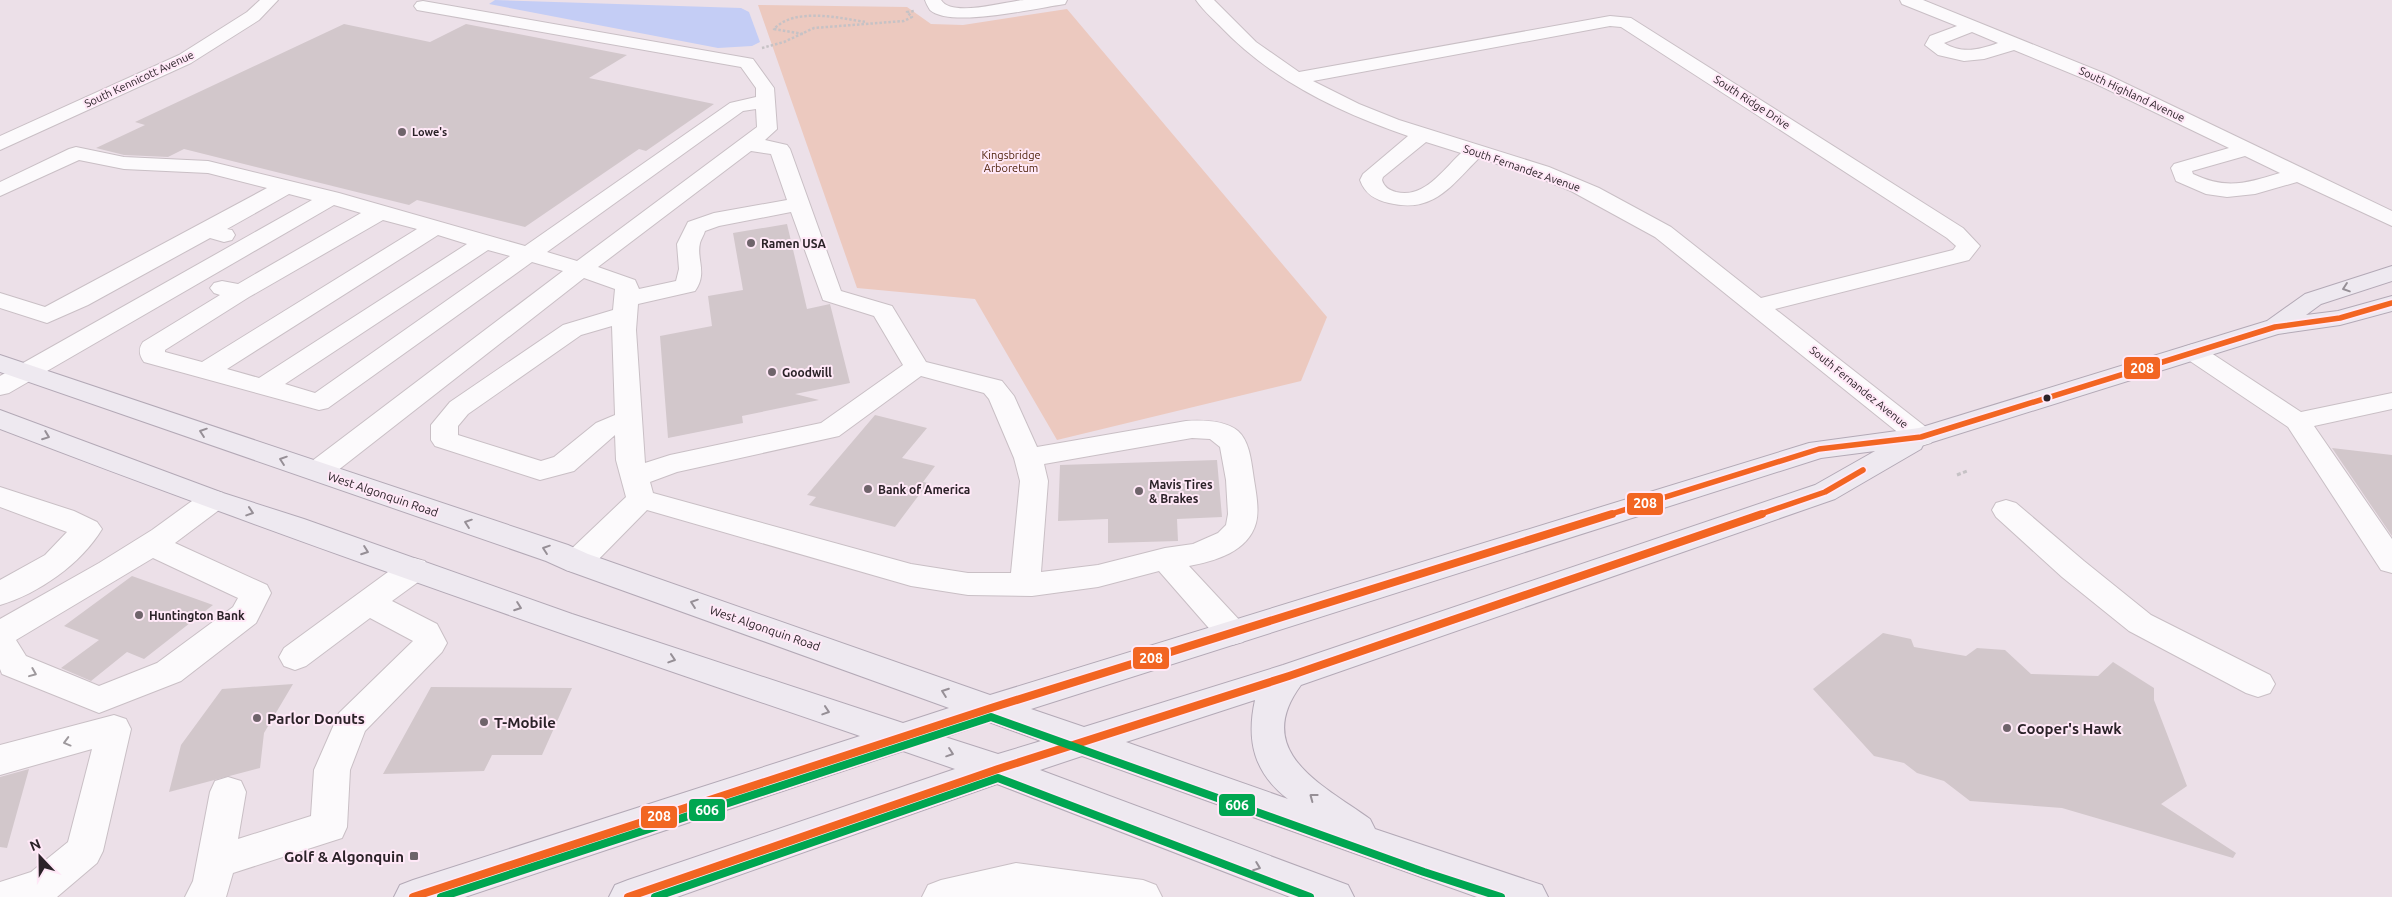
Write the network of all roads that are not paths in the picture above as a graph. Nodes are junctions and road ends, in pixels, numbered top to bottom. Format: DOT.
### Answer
graph roads {
  1 [pos="270,0"];
  2 [pos="1059,0"];
  3 [pos="1204,0"];
  4 [pos="1908,0"];
  5 [pos="423,6"];
  6 [pos="939,6"];
  7 [pos="1973,26"];
  8 [pos="2015,43"];
  9 [pos="1298,78"];
  10 [pos="765,101"];
  11 [pos="1422,134"];
  12 [pos="0,144"];
  13 [pos="748,144"];
  14 [pos="2248,149"];
  15 [pos="1475,151"];
  16 [pos="2300,174"];
  17 [pos="285,187"];
  18 [pos="0,190"];
  19 [pos="331,198"];
  20 [pos="800,204"];
  21 [pos="380,212"];
  22 [pos="2392,218"];
  23 [pos="434,228"];
  24 [pos="208,230"];
  25 [pos="485,242"];
  26 [pos="252,244"];
  27 [pos="529,255"];
  28 [pos="581,269"];
  29 [pos="2392,273"];
  30 [pos="186,281"];
  31 [pos="241,292"];
  32 [pos="0,300"];
  33 [pos="2392,303"];
  34 [pos="626,306"];
  35 [pos="1759,306"];
  36 [pos="2275,326"];
  37 [pos="2193,352"];
  38 [pos="0,363"];
  39 [pos="917,367"];
  40 [pos="206,371"];
  41 [pos="26,372"];
  42 [pos="0,387"];
  43 [pos="263,387"];
  44 [pos="2392,401"];
  45 [pos="2355,409"];
  46 [pos="2392,417"];
  47 [pos="0,419"];
  48 [pos="628,419"];
  49 [pos="2297,421"];
  50 [pos="1920,437"];
  51 [pos="1028,458"];
  52 [pos="318,471"];
  53 [pos="638,488"];
  54 [pos="0,497"];
  55 [pos="213,500"];
  56 [pos="2006,510"];
  57 [pos="148,545"];
  58 [pos="1165,559"];
  59 [pos="578,562"];
  60 [pos="2392,562"];
  61 [pos="414,569"];
  62 [pos="1025,585"];
  63 [pos="0,594"];
  64 [pos="368,603"];
  65 [pos="1232,633"];
  66 [pos="0,634"];
  67 [pos="0,640"];
  68 [pos="295,658"];
  69 [pos="1288,676"];
  70 [pos="2258,684"];
  71 [pos="991,708"];
  72 [pos="904,736"];
  73 [pos="1086,742"];
  74 [pos="3,752"];
  75 [pos="998,769"];
  76 [pos="228,792"];
  77 [pos="1380,847"];
  78 [pos="214,886"];
  79 [pos="6,897"];
  80 [pos="413,897"];
  81 [pos="628,897"];
  82 [pos="941,897"];
  83 [pos="1143,897"];
  84 [pos="1335,897"];
  85 [pos="1529,897"];
  1 -- 12 [label="street, South Kennicott Avenue"];
  2 -- 6 [label="street"];
  3 -- 9 [label="street, South Fernandez Avenue"];
  4 -- 7 [label="street, South Highland Avenue"];
  5 -- 10 [label="street"];
  7 -- 8 [label="street, South Highland Avenue"];
  7 -- 8 [label="street"];
  8 -- 14 [label="street, South Highland Avenue"];
  9 -- 11 [label="street, South Fernandez Avenue"];
  9 -- 35 [label="street, South Ridge Drive"];
  10 -- 13 [label="street"];
  10 -- 27 [label="street"];
  11 -- 15 [label="street, South Fernandez Avenue"];
  11 -- 15 [label="street"];
  13 -- 20 [label="street"];
  13 -- 28 [label="street"];
  14 -- 16 [label="street, South Highland Avenue"];
  14 -- 16 [label="street"];
  15 -- 35 [label="street, South Fernandez Avenue"];
  16 -- 22 [label="street, South Highland Avenue"];
  17 -- 18 [label="street"];
  17 -- 19 [label="street"];
  17 -- 24 [label="street"];
  19 -- 21 [label="street"];
  19 -- 26 [label="street"];
  20 -- 34 [label="street"];
  20 -- 39 [label="street"];
  21 -- 23 [label="street"];
  21 -- 31 [label="street"];
  23 -- 25 [label="street"];
  23 -- 40 [label="street"];
  24 -- 26 [label="street"];
  24 -- 32 [label="street"];
  25 -- 27 [label="street"];
  25 -- 43 [label="street"];
  26 -- 30 [label="street"];
  27 -- 28 [label="street"];
  27 -- 43 [label="street"];
  28 -- 34 [label="street"];
  28 -- 52 [label="street"];
  29 -- 36 [label="main road, one-way"];
  30 -- 31 [label="street"];
  30 -- 41 [label="street"];
  31 -- 40 [label="street"];
  33 -- 36 [label="main road"];
  34 -- 48 [label="street"];
  34 -- 48 [label="street"];
  35 -- 50 [label="street, South Fernandez Avenue"];
  36 -- 37 [label="main road"];
  37 -- 49 [label="street"];
  37 -- 50 [label="main road"];
  38 -- 41 [label="main road, West Algonquin Road"];
  39 -- 51 [label="street"];
  39 -- 53 [label="street"];
  40 -- 43 [label="street"];
  41 -- 42 [label="street"];
  52 -- 41 [label="main road, West Algonquin Road, one-way"];
  44 -- 45 [label="street"];
  45 -- 46 [label="street"];
  45 -- 49 [label="street"];
  47 -- 55 [label="main road, one-way"];
  48 -- 53 [label="street"];
  49 -- 60 [label="street"];
  50 -- 65 [label="main road"];
  50 -- 69 [label="main road"];
  51 -- 58 [label="street"];
  51 -- 62 [label="street"];
  59 -- 52 [label="main road, West Algonquin Road, one-way"];
  53 -- 59 [label="street"];
  53 -- 62 [label="street"];
  54 -- 63 [label="street"];
  55 -- 57 [label="street"];
  55 -- 61 [label="main road, one-way"];
  56 -- 70 [label="street"];
  57 -- 66 [label="street"];
  67 -- 57 [label="street, one-way"];
  58 -- 62 [label="street"];
  58 -- 65 [label="street"];
  71 -- 59 [label="main road, West Algonquin Road, one-way"];
  61 -- 64 [label="street"];
  61 -- 72 [label="main road, one-way"];
  64 -- 68 [label="street"];
  64 -- 78 [label="street"];
  65 -- 71 [label="main road"];
  69 -- 73 [label="main road"];
  77 -- 69 [label="main road, one-way"];
  71 -- 72 [label="main road"];
  71 -- 73 [label="main road, West Algonquin Road"];
  72 -- 75 [label="main road, one-way"];
  72 -- 80 [label="main road"];
  73 -- 75 [label="main road"];
  73 -- 77 [label="main road, West Algonquin Road"];
  79 -- 74 [label="street, one-way"];
  75 -- 81 [label="main road"];
  75 -- 84 [label="main road, one-way"];
  76 -- 78 [label="street"];
  77 -- 85 [label="main road, West Algonquin Road"];
  82 -- 83 [label="street"];
}
